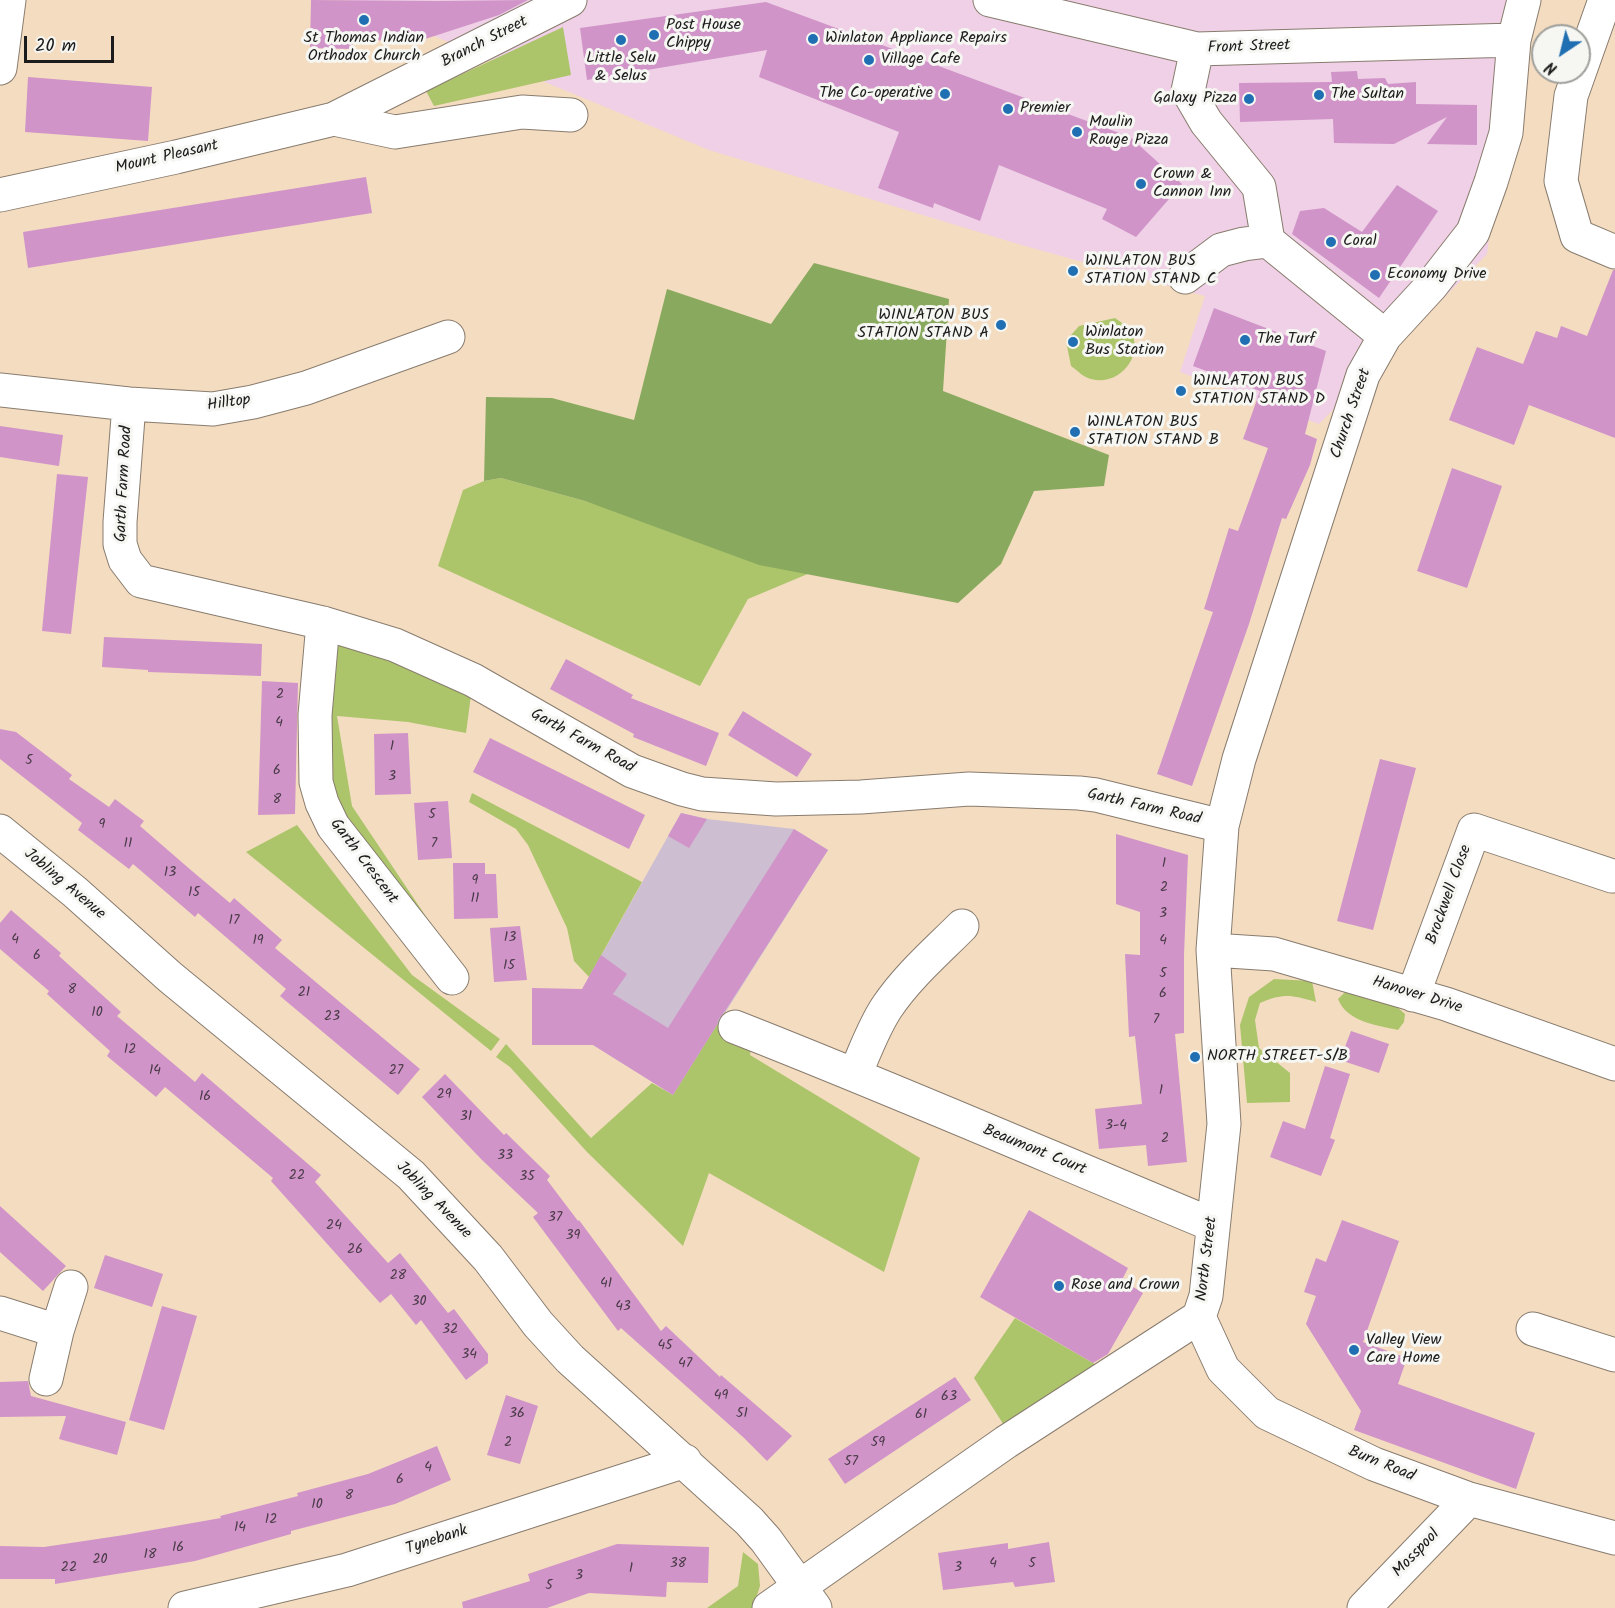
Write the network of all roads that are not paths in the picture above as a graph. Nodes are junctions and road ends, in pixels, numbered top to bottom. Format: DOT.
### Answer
graph roads {
  1 [pos="9,0"];
  2 [pos="570,0"];
  3 [pos="990,0"];
  4 [pos="1524,0"];
  5 [pos="1605,0"];
  6 [pos="1514,40"];
  7 [pos="1197,50"];
  8 [pos="0,68"];
  9 [pos="571,115"];
  10 [pos="334,119"];
  11 [pos="0,195"];
  12 [pos="1268,241"];
  13 [pos="1615,252"];
  14 [pos="1185,277"];
  15 [pos="1385,336"];
  16 [pos="448,337"];
  17 [pos="0,390"];
  18 [pos="129,404"];
  19 [pos="323,623"];
  20 [pos="0,831"];
  21 [pos="1221,839"];
  22 [pos="1612,876"];
  23 [pos="962,926"];
  24 [pos="1213,950"];
  25 [pos="452,978"];
  26 [pos="1413,995"];
  27 [pos="735,1027"];
  28 [pos="1615,1064"];
  29 [pos="855,1074"];
  30 [pos="1213,1225"];
  31 [pos="71,1287"];
  32 [pos="0,1313"];
  33 [pos="1199,1317"];
  34 [pos="1533,1329"];
  35 [pos="57,1330"];
  36 [pos="1615,1355"];
  37 [pos="46,1379"];
  38 [pos="685,1461"];
  39 [pos="1469,1499"];
  40 [pos="1615,1538"];
  41 [pos="808,1597"];
  42 [pos="184,1608"];
  43 [pos="769,1608"];
  44 [pos="1364,1608"];
  1 -- 8 [label="street"];
  2 -- 10 [label="street, Branch Street"];
  3 -- 7 [label="street, Front Street"];
  4 -- 6 [label="street, Church Street"];
  5 -- 13 [label="street"];
  6 -- 7 [label="street, Front Street"];
  6 -- 15 [label="street, Church Street"];
  7 -- 12 [label="street"];
  9 -- 10 [label="street"];
  10 -- 11 [label="street, Mount Pleasant"];
  12 -- 14 [label="street"];
  12 -- 15 [label="street"];
  15 -- 21 [label="street, Church Street"];
  16 -- 18 [label="street, Hilltop"];
  17 -- 18 [label="street, Hilltop"];
  18 -- 19 [label="street, Garth Farm Road"];
  19 -- 21 [label="street, Garth Farm Road"];
  19 -- 25 [label="street, Garth Crescent"];
  20 -- 38 [label="street, Jobling Avenue"];
  21 -- 24 [label="street, Church Street"];
  22 -- 26 [label="street, Brockwell Close"];
  23 -- 29 [label="street"];
  24 -- 26 [label="street, Hanover Drive"];
  24 -- 30 [label="street, North Street"];
  26 -- 28 [label="street, Hanover Drive"];
  27 -- 29 [label="street, Beaumont Court"];
  29 -- 30 [label="street, Beaumont Court"];
  30 -- 33 [label="street, North Street"];
  31 -- 35 [label="street"];
  32 -- 35 [label="street"];
  33 -- 39 [label="street, Burn Road"];
  33 -- 41 [label="street, North Street"];
  34 -- 36 [label="street"];
  35 -- 37 [label="street"];
  38 -- 41 [label="street, Jobling Avenue"];
  38 -- 42 [label="street, Tynebank"];
  39 -- 40 [label="street, Burn Road"];
  39 -- 44 [label="street, Mosspool"];
  41 -- 43 [label="street"];
}
